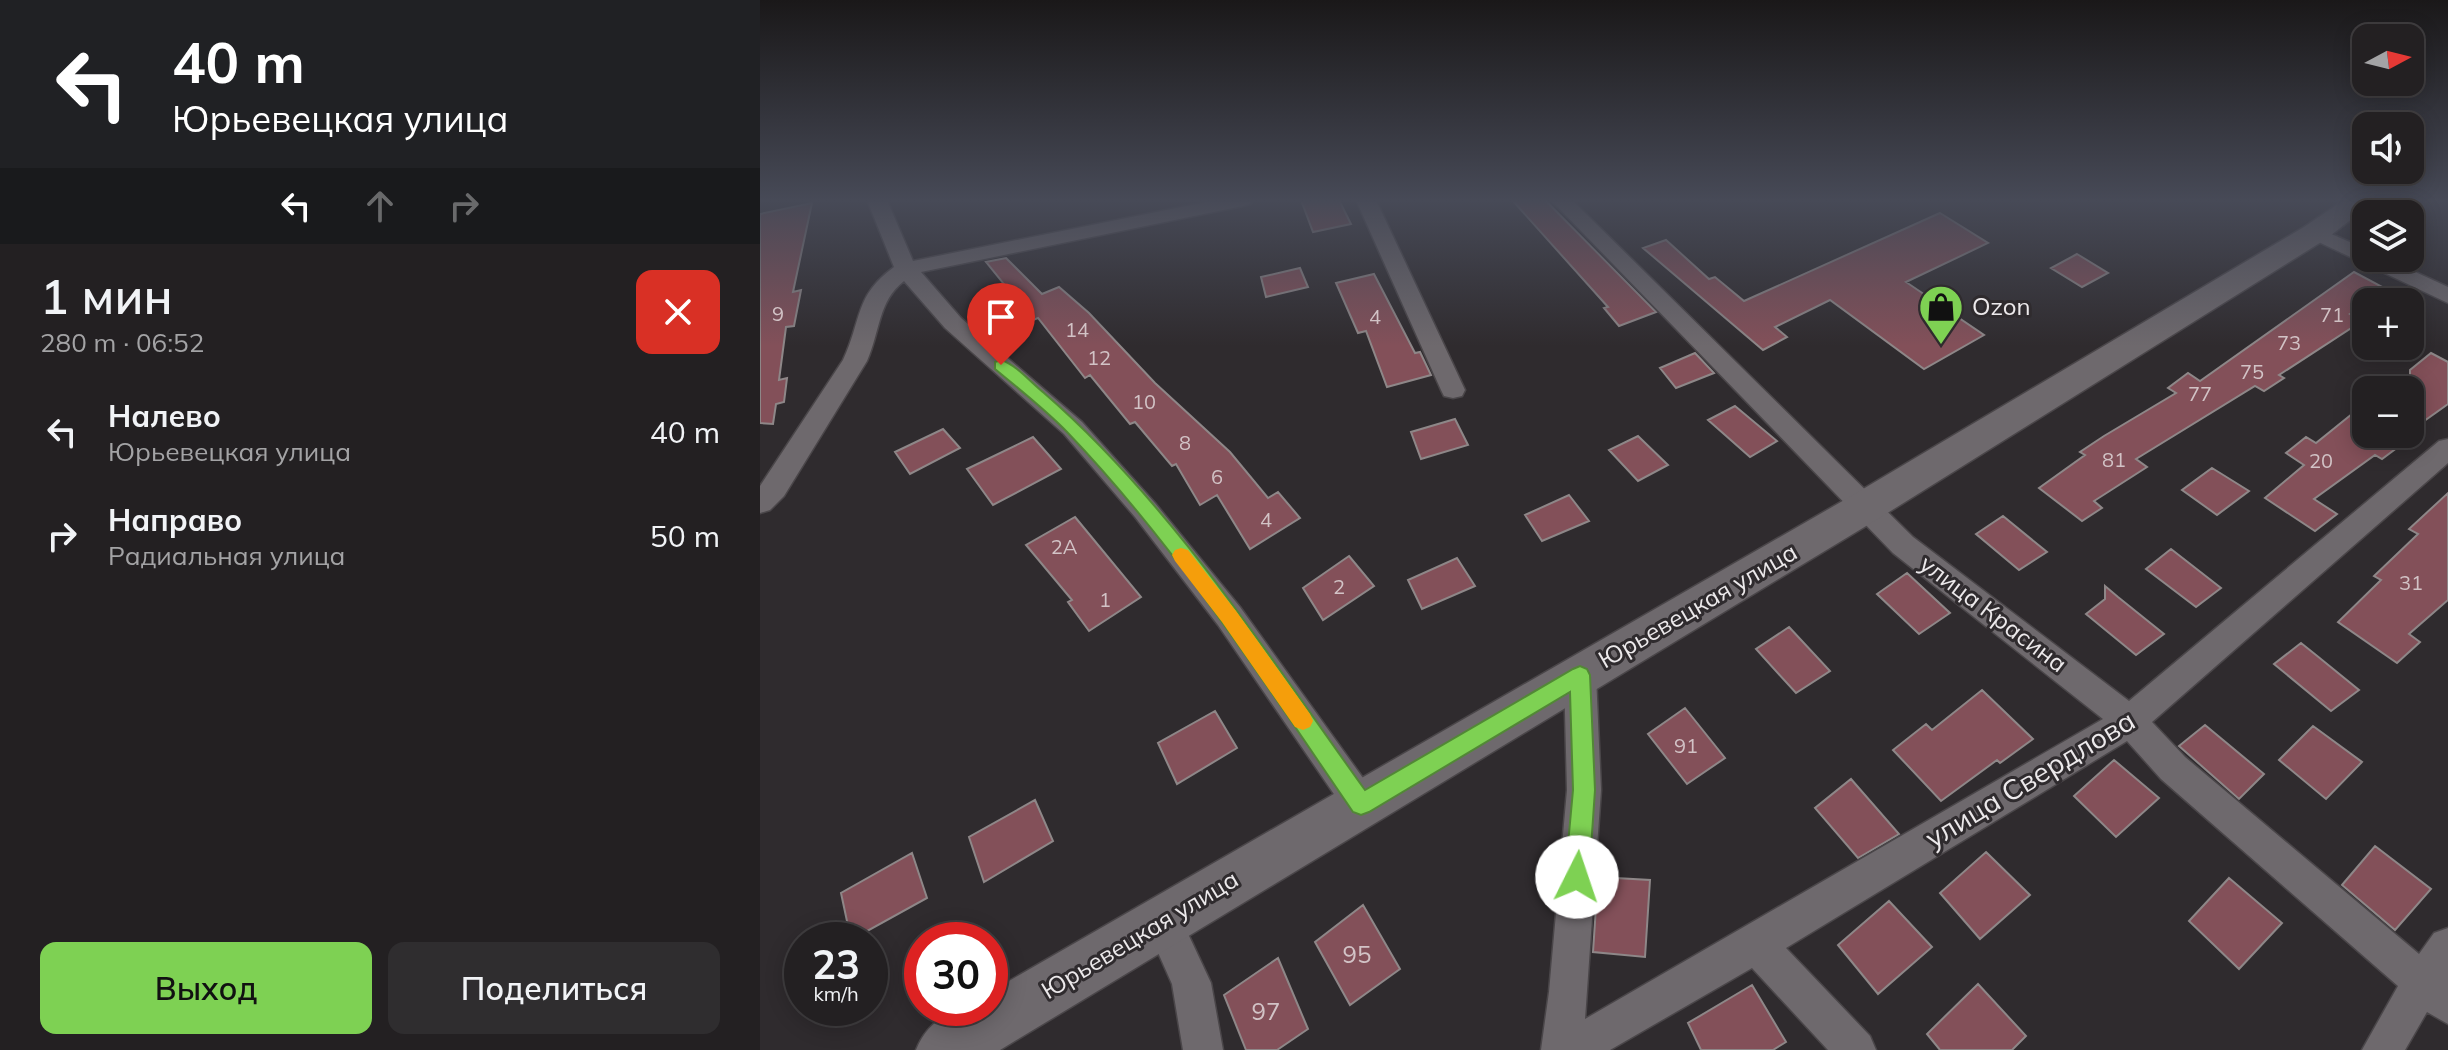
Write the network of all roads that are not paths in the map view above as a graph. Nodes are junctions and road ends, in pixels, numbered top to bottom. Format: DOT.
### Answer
graph roads {
  1 [pos="898,249"];
  2 [pos="1004,249"];
  3 [pos="1388,249"];
  4 [pos="1610,249"];
  5 [pos="2289,249"];
  6 [pos="906,269"];
  7 [pos="2397,272"];
  8 [pos="2448,296"];
  9 [pos="1453,390"];
  10 [pos="2448,448"];
  11 [pos="760,503"];
  12 [pos="1867,506"];
  13 [pos="1580,675"];
  14 [pos="2130,721"];
  15 [pos="1361,804"];
  16 [pos="1163,921"];
  17 [pos="1756,944"];
  18 [pos="2448,947"];
  19 [pos="2435,992"];
  20 [pos="945,1050"];
  21 [pos="1203,1050"];
  22 [pos="1561,1050"];
  23 [pos="1570,1050"];
  24 [pos="1856,1050"];
  25 [pos="2382,1050"];
  1 -- 6 [label="street"];
  2 -- 6 [label="street"];
  3 -- 9 [label="street"];
  4 -- 12 [label="street, улица Красина"];
  5 -- 12 [label="main road, Юрьевецкая улица"];
  6 -- 11 [label="street"];
  6 -- 15 [label="street"];
  7 -- 8 [label="street"];
  10 -- 14 [label="street, улица Свердлова"];
  12 -- 13 [label="main road, Юрьевецкая улица"];
  12 -- 14 [label="street, улица Красина"];
  13 -- 15 [label="main road, Юрьевецкая улица"];
  13 -- 22 [label="street"];
  14 -- 17 [label="street, улица Свердлова"];
  14 -- 19 [label="street, улица Красина"];
  15 -- 16 [label="main road, Юрьевецкая улица"];
  16 -- 20 [label="main road, Юрьевецкая улица"];
  16 -- 21 [label="street"];
  17 -- 23 [label="street, улица Свердлова"];
  17 -- 24 [label="street"];
  18 -- 19 [label="street"];
  19 -- 25 [label="street"];
}
